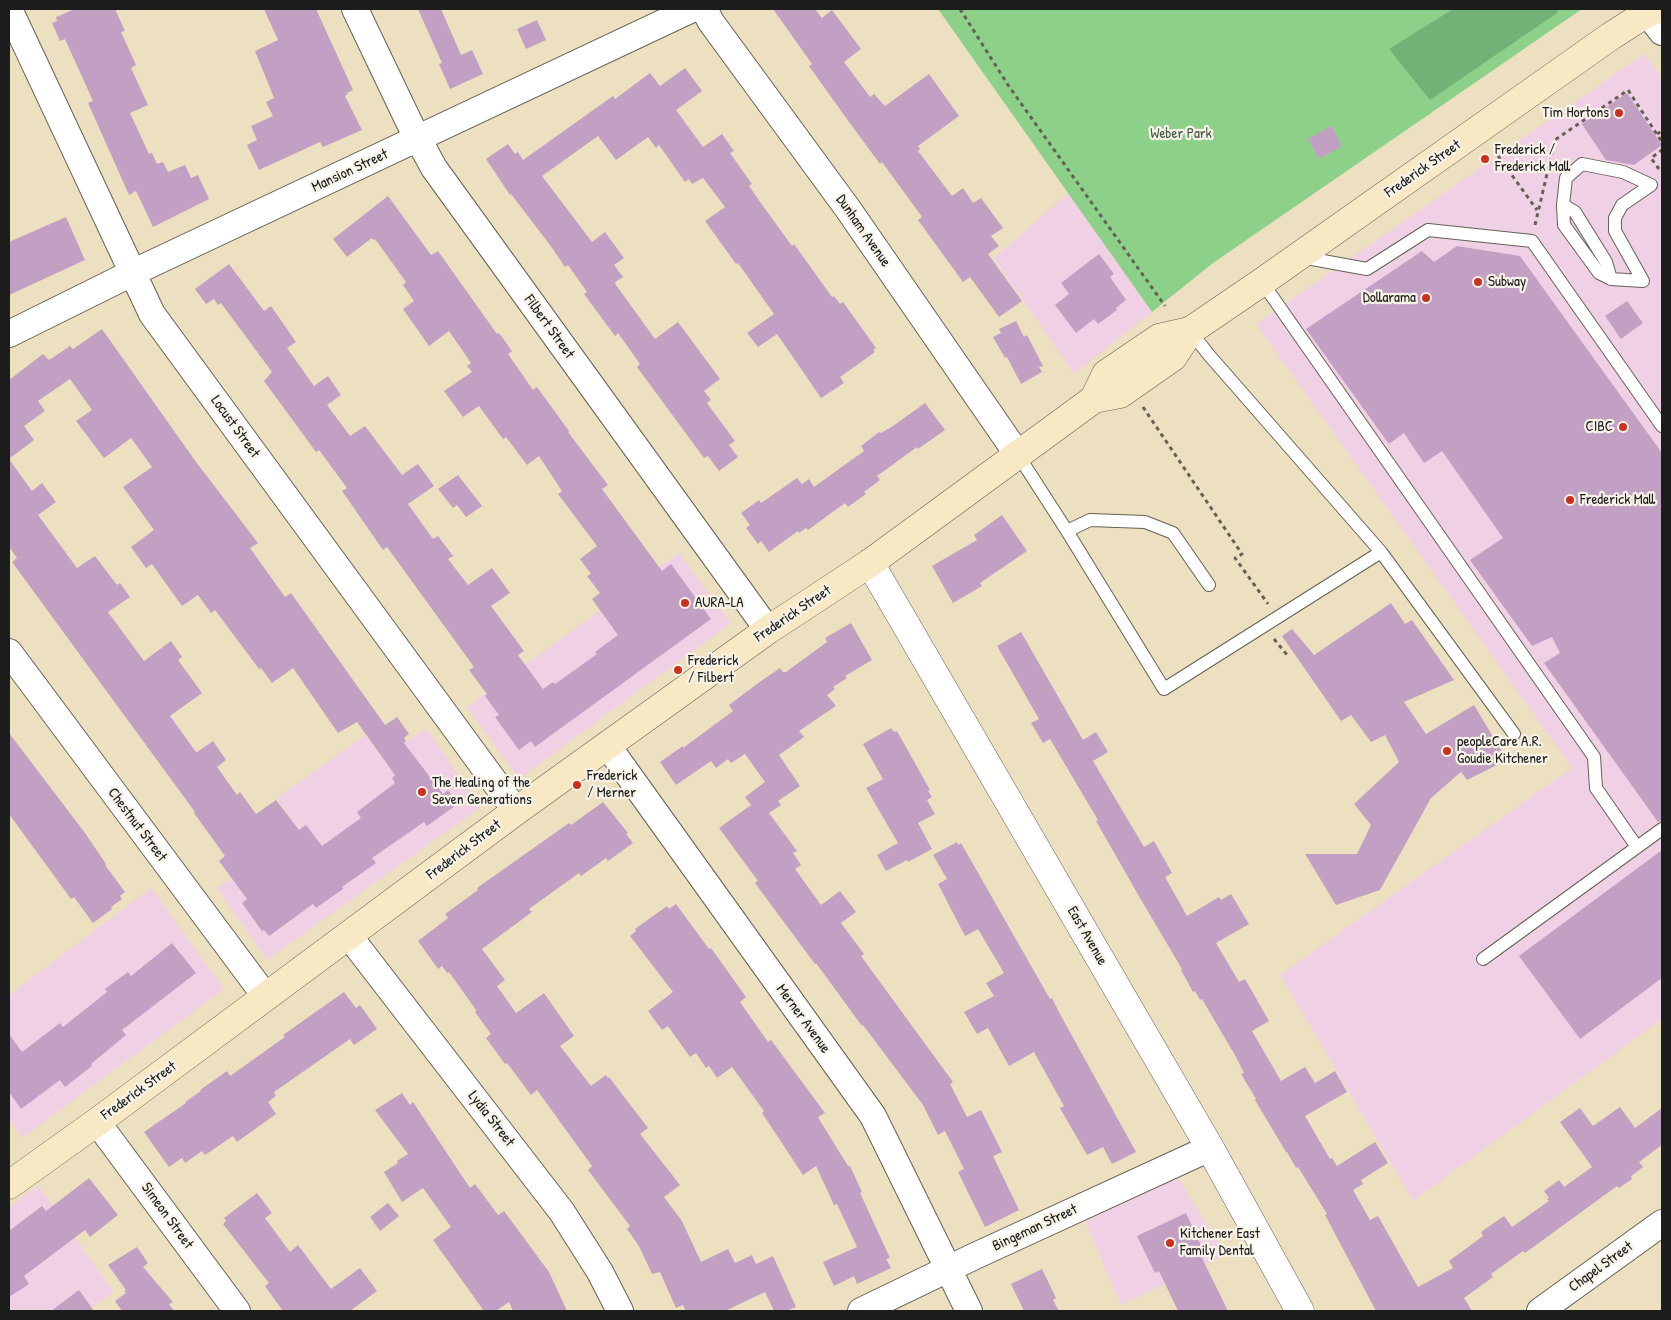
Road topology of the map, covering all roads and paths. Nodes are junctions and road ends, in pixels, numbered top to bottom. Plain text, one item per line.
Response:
1 (9, 9) edge
2 (355, 9) edge
3 (692, 9) edge
4 (704, 9) edge
5 (960, 9) edge
6 (1653, 16) edge
7 (1662, 131) edge
8 (1657, 134) dead end
9 (417, 139) junction
10 (1662, 150) edge
11 (1498, 156) dead end
12 (1662, 173) edge
13 (1538, 211) dead end
14 (1298, 257) junction
15 (132, 273) junction
16 (1611, 279) joint
17 (1262, 282) junction
18 (1165, 306) dead end
19 (1190, 331) junction
20 (9, 334) edge
21 (1142, 404) dead end
22 (1662, 426) edge
23 (1018, 455) junction
24 (1067, 531) junction
25 (1381, 552) junction
26 (870, 563) junction
27 (1209, 585) dead end
28 (1271, 622) junction
29 (768, 630) junction
30 (9, 652) edge
31 (1288, 656) dead end
32 (1514, 734) dead end
33 (607, 745) junction
34 (516, 811) junction
35 (1662, 829) edge
36 (1637, 847) junction
37 (349, 936) junction
38 (1483, 958) dead end
39 (266, 997) junction
40 (97, 1122) junction
41 (1210, 1148) junction
42 (11, 1177) edge
43 (1662, 1223) edge
44 (949, 1269) junction
45 (237, 1311) edge
46 (620, 1311) edge
47 (861, 1311) edge
48 (969, 1311) edge
49 (1300, 1311) edge
50 (1540, 1311) edge

1 - 15 street, Locust Street
2 - 9 street, Filbert Street
3 - 9 street, Mansion Street
4 - 23 street, Dunham Avenue
5 - 18 path
6 - 14 main road, Frederick Street
7 - 8 path
9 - 15 street, Mansion Street
9 - 29 street, Filbert Street
10 - 12 path
11 - 13 path
14 - 17 main road, Frederick Street
14 - 22 lane
15 - 20 street, Mansion Street
15 - 34 street, Locust Street
16 - 16 lane
17 - 19 main road, Frederick Street
17 - 36 lane
19 - 23 main road, Frederick Street
19 - 25 lane
21 - 28 path
23 - 24 lane
23 - 26 main road, Frederick Street
24 - 27 lane
24 - 28 lane
25 - 28 lane
25 - 32 lane
26 - 29 main road, Frederick Street
26 - 41 street, East Avenue
28 - 31 path
29 - 33 main road, Frederick Street
30 - 39 street, Chestnut Street
33 - 34 main road, Frederick Street
33 - 44 street, Merner Avenue
34 - 37 main road, Frederick Street
35 - 36 lane
36 - 38 lane
37 - 39 main road, Frederick Street
37 - 46 street, Lydia Street
39 - 40 main road, Frederick Street
40 - 42 main road, Frederick Street
40 - 45 street, Simeon Street
41 - 44 street, Bingeman Street
41 - 49 street, East Avenue
43 - 50 street, Chapel Street
44 - 47 street, Bingeman Street
44 - 48 street, Merner Avenue

